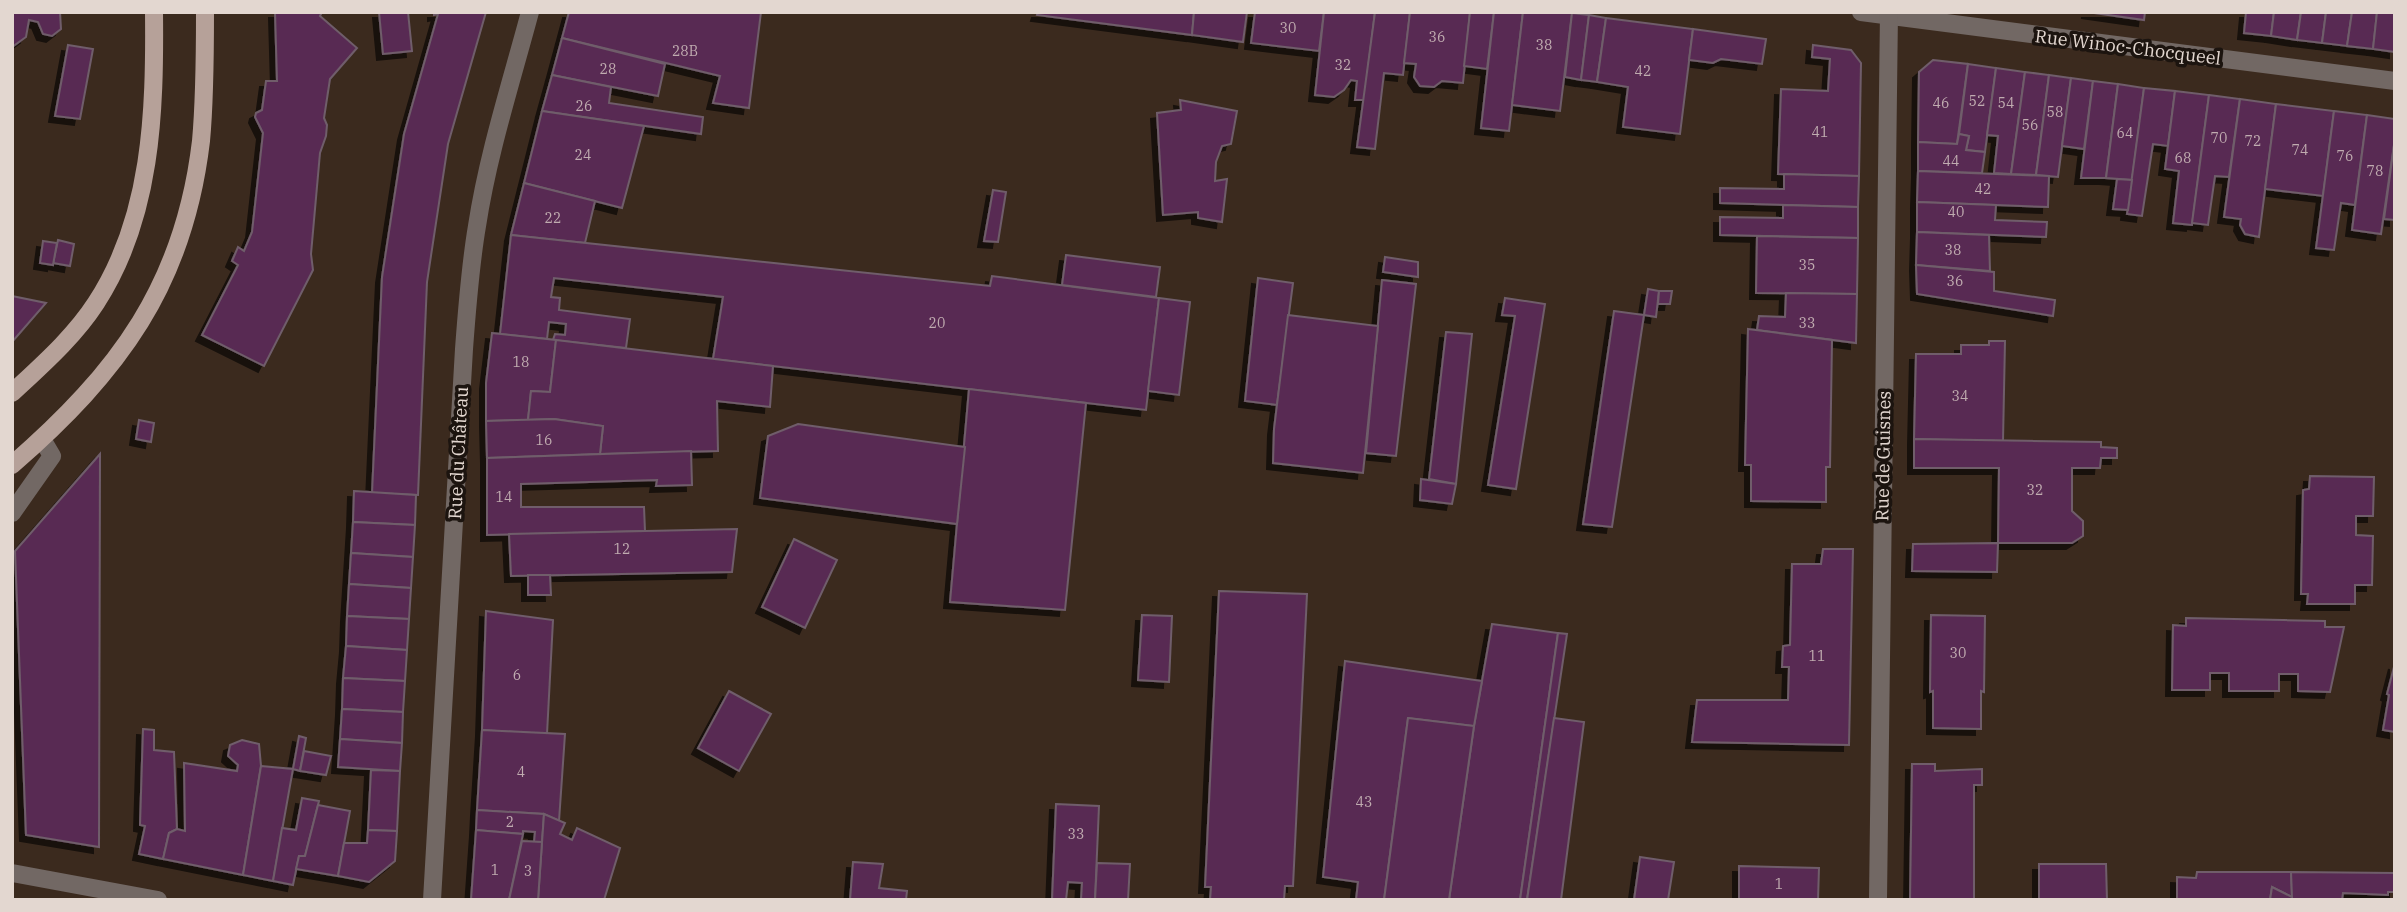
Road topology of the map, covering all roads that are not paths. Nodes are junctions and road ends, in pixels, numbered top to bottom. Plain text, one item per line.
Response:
1 (154, 12) edge
2 (205, 12) edge
3 (530, 12) edge
4 (1861, 12) edge
5 (1889, 14) edge
6 (2395, 81) edge
7 (12, 393) edge
8 (42, 439) junction
9 (12, 465) edge
10 (12, 513) edge
11 (12, 873) edge
12 (158, 900) edge
13 (432, 900) edge
14 (1878, 900) edge

1 - 7 main road
2 - 8 main road
3 - 13 street, Rue du Château
4 - 5 street, Rue Winoc-Chocqueel
5 - 6 street, Rue Winoc-Chocqueel
5 - 14 street, Rue de Guisnes
8 - 9 main road
8 - 10 street
11 - 12 street

